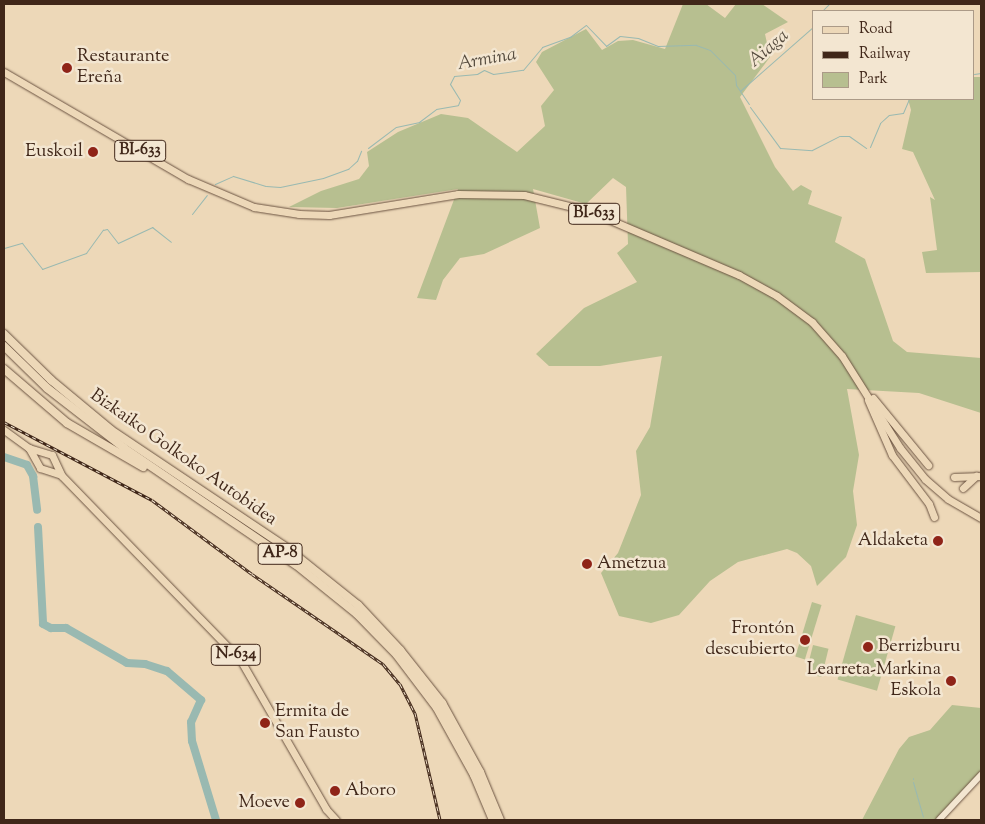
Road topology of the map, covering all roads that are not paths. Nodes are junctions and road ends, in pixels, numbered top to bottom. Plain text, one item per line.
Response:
1 (4, 72) edge
2 (4, 327) edge
3 (4, 334) edge
4 (4, 346) edge
5 (24, 354) junction
6 (4, 369) edge
7 (856, 377) junction
8 (865, 390) junction
9 (4, 430) edge
10 (29, 448) junction
11 (43, 452) junction
12 (36, 458) junction
13 (54, 462) junction
14 (928, 465) dead end
15 (46, 469) junction
16 (62, 476) junction
17 (979, 476) edge
18 (954, 478) dead end
19 (963, 488) dead end
20 (193, 496) junction
21 (934, 517) dead end
22 (978, 517) edge
23 (981, 775) edge
24 (326, 809) junction
25 (329, 820) edge
26 (336, 820) edge
27 (493, 820) edge
28 (500, 820) edge
29 (939, 820) edge

1 - 7 main road, BI-633
2 - 5 highway
3 - 5 highway, Bizkaiko Golkoko Autobidea / AP-8
4 - 20 highway, Bizkaiko Golkoko Autobidea / AP-8
5 - 28 highway, Bizkaiko Golkoko Autobidea / AP-8
6 - 20 highway
7 - 8 main road, BI-633
7 - 14 main road
8 - 21 main road
8 - 22 main road, BI-633
9 - 10 main road, N-634
10 - 11 main road, N-634
10 - 12 main road, N-634
11 - 12 main road
11 - 13 main road, N-634
12 - 15 main road, N-634
13 - 15 main road
13 - 16 main road, N-634
15 - 16 main road, N-634
16 - 24 main road, N-634
17 - 18 main road
17 - 19 main road
20 - 27 highway, Bizkaiko Golkoko Autobidea / AP-8
23 - 29 street
24 - 25 main road, N-634
24 - 26 main road, N-634

